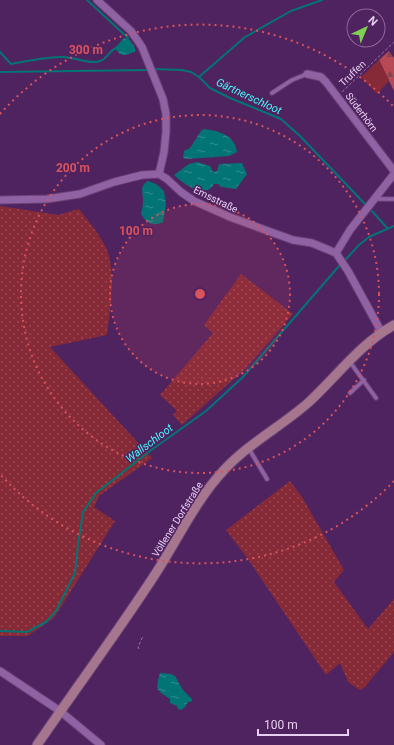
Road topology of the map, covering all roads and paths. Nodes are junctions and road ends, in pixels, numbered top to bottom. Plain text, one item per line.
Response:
1 (97, 0) edge
2 (394, 42) edge
3 (307, 74) joint
4 (272, 93) dead end
5 (338, 97) junction
6 (394, 173) edge
7 (159, 174) junction
8 (376, 197) junction
9 (394, 198) edge
10 (0, 200) edge
11 (336, 253) junction
12 (394, 325) edge
13 (382, 332) junction
14 (350, 361) junction
15 (364, 380) junction
16 (350, 393) dead end
17 (376, 398) dead end
18 (248, 448) junction
19 (267, 479) dead end
20 (143, 636) dead end
21 (139, 648) dead end
22 (0, 671) edge
23 (60, 711) junction
24 (37, 745) edge
25 (101, 745) edge

1 - 7 street
2 - 5 path, Truffen
3 - 4 lane
3 - 5 street, Süderhörn
5 - 6 street, Süderhörn
6 - 8 street, Süderhörn
7 - 10 street
7 - 11 street, Emsstraße
8 - 9 lane
8 - 11 street, Süderhörn
11 - 13 street
12 - 13 street, Völlener Dorfstraße
13 - 14 street, Völlener Dorfstraße
14 - 15 lane
14 - 18 street, Völlener Dorfstraße
15 - 16 lane
15 - 17 lane
18 - 19 lane
18 - 23 street, Völlener Dorfstraße
20 - 21 path
22 - 23 street
23 - 24 street, Völlener Dorfstraße
23 - 25 street

